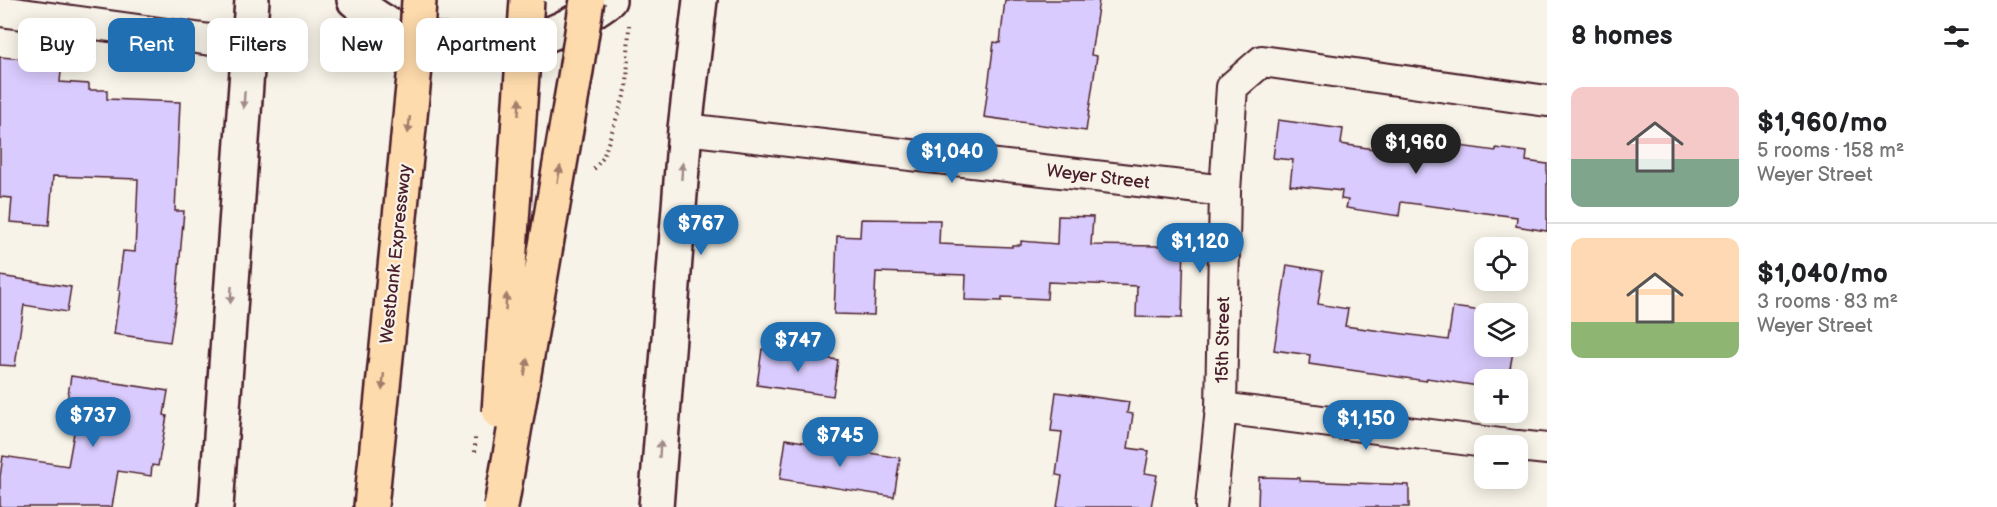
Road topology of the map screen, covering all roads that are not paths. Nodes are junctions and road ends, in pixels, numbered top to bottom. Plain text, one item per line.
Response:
1 (252, 0) edge
2 (354, 0) edge
3 (412, 0) edge
4 (419, 0) edge
5 (526, 0) edge
6 (586, 0) edge
7 (609, 0) edge
8 (700, 0) edge
9 (0, 11) edge
10 (250, 18) edge
11 (207, 39) edge
12 (415, 67) junction
13 (246, 72) edge
14 (1547, 101) edge
15 (685, 129) junction
16 (1225, 191) junction
17 (1221, 408) junction
18 (1474, 440) edge
19 (1528, 447) edge
20 (1547, 449) edge
21 (216, 507) edge
22 (371, 507) edge
23 (493, 507) edge
24 (501, 507) edge
25 (656, 507) edge
26 (1211, 507) edge

1 - 10 main road
2 - 7 main road
3 - 12 highway, bridge
4 - 12 highway, Westbank Expressway, bridge
23 -> 5 highway, bridge
24 -> 6 highway, bridge
8 - 15 main road
9 - 11 street
12 -> 22 highway, Westbank Expressway
13 -> 21 main road
14 - 16 street, 15th Street
15 - 16 street, Weyer Street
25 -> 15 main road
16 - 17 street, 15th Street
17 - 18 street
17 - 26 street, 15th Street
19 - 20 street

